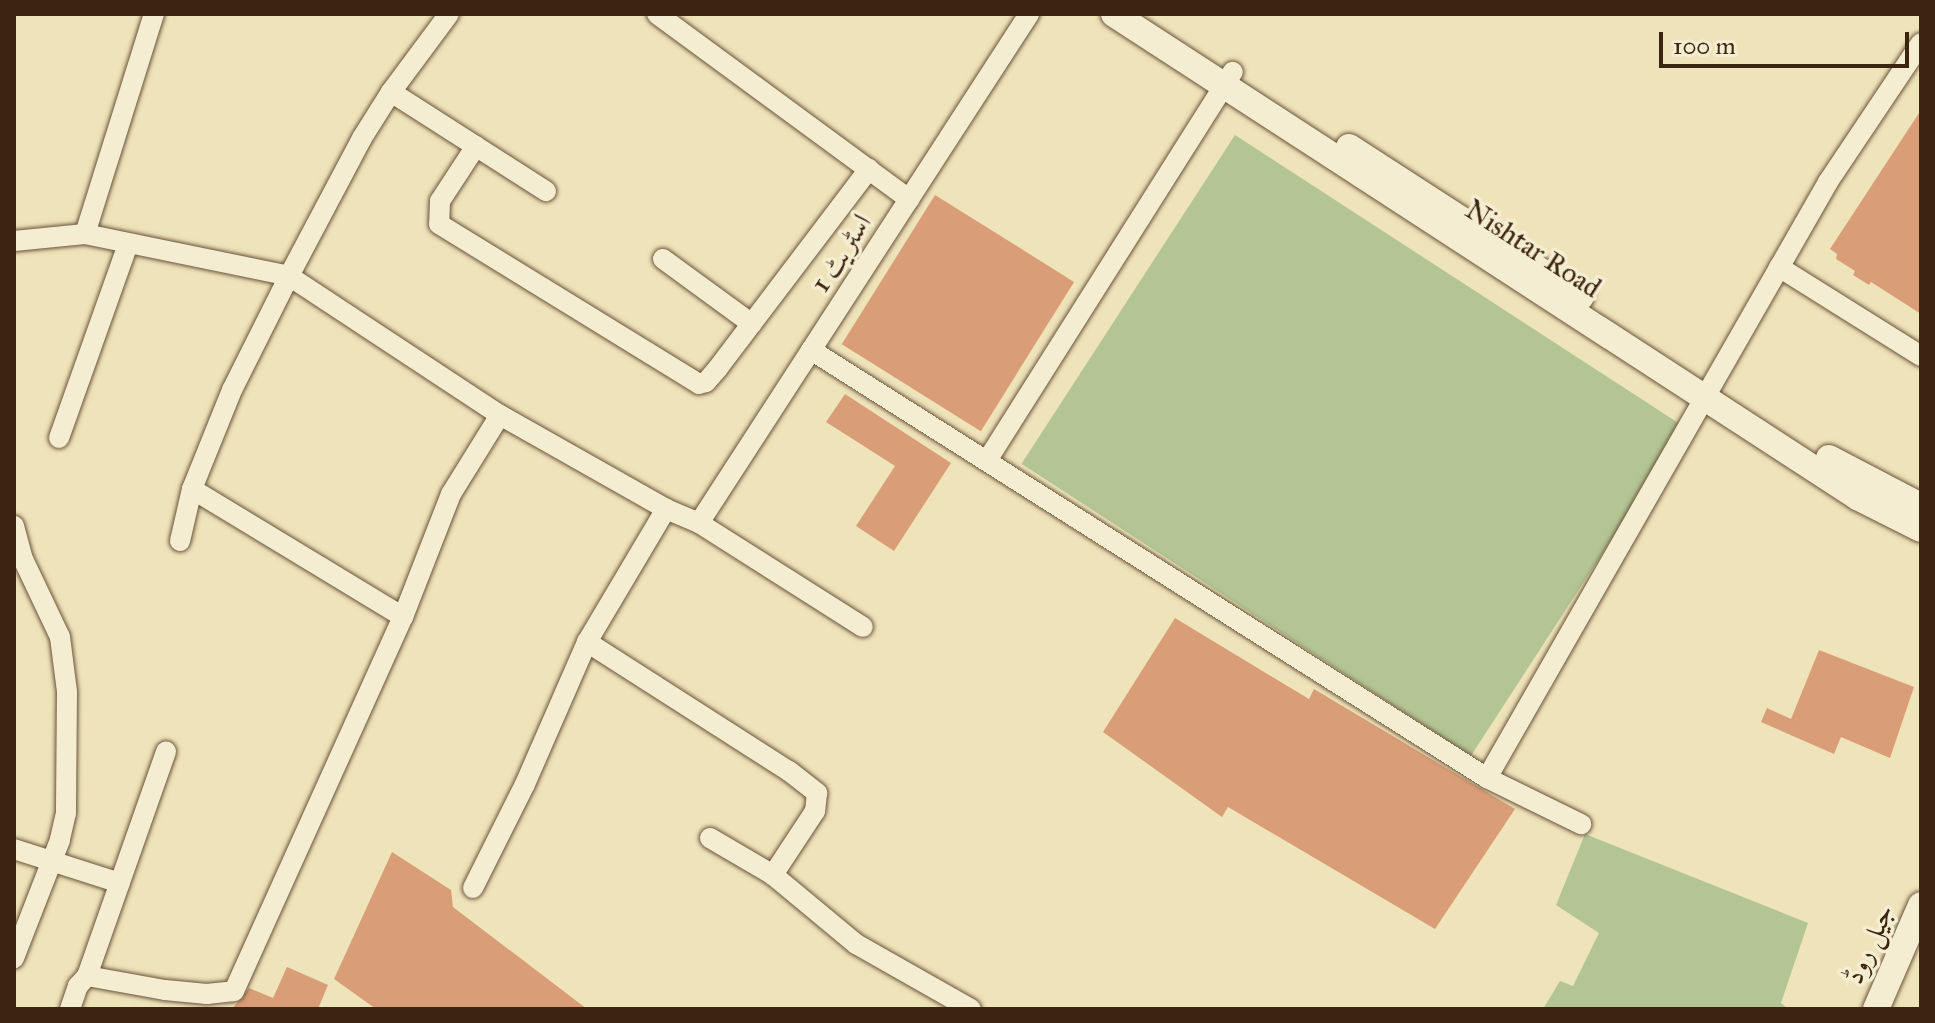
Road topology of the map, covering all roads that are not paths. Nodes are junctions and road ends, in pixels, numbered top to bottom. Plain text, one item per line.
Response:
1 (154, 14) edge
2 (449, 14) edge
3 (657, 14) edge
4 (1029, 14) edge
5 (1114, 14) edge
6 (1145, 14) edge
7 (1921, 43) edge
8 (1228, 79) junction
9 (391, 92) junction
10 (476, 146) junction
11 (869, 169) junction
12 (546, 191) dead end
13 (909, 199) junction
14 (85, 234) junction
15 (14, 241) edge
16 (128, 244) junction
17 (663, 259) dead end
18 (1779, 267) junction
19 (289, 276) junction
20 (752, 324) junction
21 (811, 350) junction
22 (1921, 356) edge
23 (1706, 391) junction
24 (500, 415) junction
25 (59, 438) dead end
26 (988, 459) junction
27 (192, 489) junction
28 (1921, 506) edge
29 (666, 509) junction
30 (699, 523) junction
31 (14, 526) edge
32 (1921, 529) edge
33 (180, 541) dead end
34 (403, 617) junction
35 (863, 627) dead end
36 (587, 642) junction
37 (166, 752) dead end
38 (1487, 778) junction
39 (1581, 824) dead end
40 (710, 838) dead end
41 (14, 849) edge
42 (52, 859) junction
43 (773, 875) junction
44 (120, 883) junction
45 (473, 888) dead end
46 (1921, 905) edge
47 (14, 958) edge
48 (87, 976) junction
49 (70, 1009) edge
50 (971, 1009) edge
51 (1876, 1009) edge

1 - 14 street
2 - 9 street
3 - 11 street
4 - 13 street, اسٹریٹ 1
5 - 8 main road, Nishtar Road
6 - 8 main road, Nishtar Road
7 - 18 street
8 - 23 main road, Nishtar Road
8 - 26 street
9 - 10 street
9 - 19 street
10 - 12 street
10 - 20 street
11 - 13 street
11 - 20 street
13 - 21 street, اسٹریٹ 1
14 - 15 street
14 - 16 street
16 - 19 street
16 - 25 street
17 - 20 street
18 - 22 street
18 - 23 street
19 - 24 street
19 - 27 street
21 - 26 street
21 - 30 street, اسٹریٹ 1
23 - 28 main road, Nishtar Road
23 - 32 main road, Nishtar Road
23 - 38 street
24 - 29 street
24 - 34 street
26 - 38 street
27 - 33 street
27 - 34 street
29 - 30 street
29 - 36 street
30 - 35 street
31 - 42 street
34 - 48 street
36 - 43 street
36 - 45 street
37 - 44 street
38 - 39 street
40 - 43 street
41 - 42 street
42 - 44 street
42 - 47 street
43 - 50 street
44 - 48 street
46 - 51 main road, جیل روڈ
48 - 49 street

